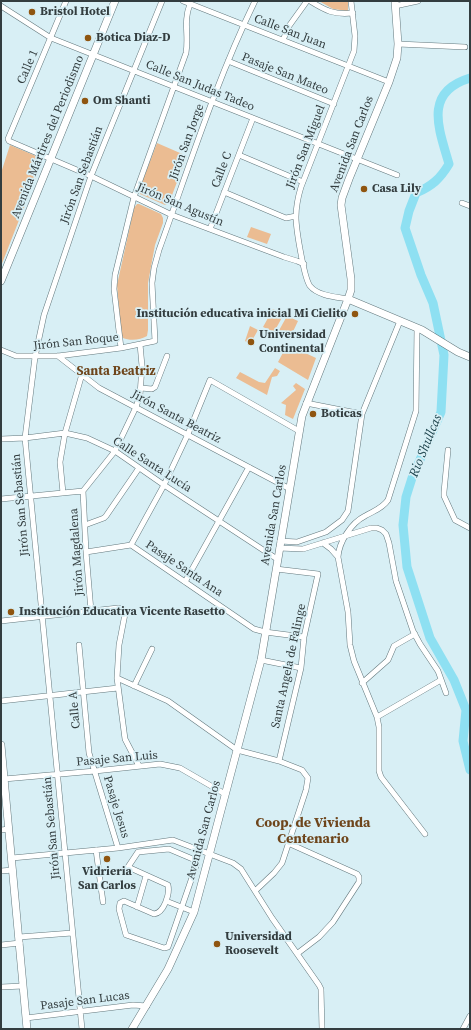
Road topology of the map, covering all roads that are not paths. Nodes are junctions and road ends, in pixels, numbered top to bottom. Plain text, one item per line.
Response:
1 (66, 1) edge
2 (115, 1) edge
3 (162, 1) edge
4 (183, 1) edge
5 (254, 1) edge
6 (306, 1) edge
7 (310, 1) edge
8 (351, 1) edge
9 (418, 1) edge
10 (190, 4) junction
11 (395, 4) edge
12 (1, 6) edge
13 (353, 13) junction
14 (243, 24) junction
15 (51, 38) junction
16 (283, 40) junction
17 (398, 44) junction
18 (465, 47) dead end
19 (93, 55) junction
20 (228, 61) junction
21 (349, 66) junction
22 (134, 71) junction
23 (389, 82) junction
24 (175, 87) junction
25 (212, 102) junction
26 (334, 104) junction
27 (253, 118) junction
28 (8, 141) joint
29 (318, 144) junction
30 (239, 155) junction
31 (50, 159) junction
32 (358, 159) junction
33 (397, 175) dead end
34 (91, 176) junction
35 (302, 182) junction
36 (224, 192) junction
37 (134, 197) junction
38 (462, 203) dead end
39 (470, 206) edge
40 (172, 215) junction
41 (296, 216) junction
42 (210, 229) junction
43 (304, 264) junction
44 (1, 280) edge
45 (348, 299) junction
46 (400, 321) junction
47 (419, 329) junction
48 (154, 341) joint
49 (140, 344) junction
50 (121, 348) junction
51 (1, 350) edge
52 (58, 356) junction
53 (167, 356) dead end
54 (35, 357) junction
55 (470, 357) edge
56 (82, 374) junction
57 (141, 388) junction
58 (306, 403) junction
59 (136, 407) junction
60 (362, 414) junction
61 (299, 431) junction
62 (65, 433) junction
63 (188, 434) junction
64 (25, 438) junction
65 (1, 439) edge
66 (116, 450) junction
67 (448, 450) dead end
68 (249, 467) junction
69 (139, 468) junction
70 (164, 485) junction
71 (290, 489) junction
72 (83, 491) junction
73 (63, 493) junction
74 (30, 496) junction
75 (1, 499) edge
76 (219, 521) junction
77 (85, 525) junction
78 (470, 528) edge
79 (345, 537) junction
80 (323, 544) junction
81 (131, 545) junction
82 (280, 545) junction
83 (86, 552) junction
84 (338, 556) junction
85 (277, 559) junction
86 (276, 569) junction
87 (185, 582) junction
88 (91, 611) junction
89 (42, 616) junction
90 (1, 621) edge
91 (265, 632) junction
92 (415, 634) junction
93 (304, 637) junction
94 (79, 645) dead end
95 (152, 649) dead end
96 (260, 660) junction
97 (301, 668) junction
98 (117, 678) junction
99 (441, 680) junction
100 (362, 683) junction
101 (134, 686) junction
102 (118, 688) junction
103 (83, 692) junction
104 (446, 693) dead end
105 (49, 695) junction
106 (1, 701) edge
107 (377, 717) junction
108 (1, 745) edge
109 (237, 750) junction
110 (279, 761) junction
111 (139, 766) junction
112 (95, 771) junction
113 (57, 774) junction
114 (4, 779) junction
115 (225, 794) junction
116 (9, 829) junction
117 (1, 830) edge
118 (425, 834) dead end
119 (288, 843) junction
120 (118, 848) junction
121 (96, 850) junction
122 (64, 853) junction
123 (210, 854) junction
124 (12, 858) junction
125 (13, 870) junction
126 (1, 871) edge
127 (146, 876) junction
128 (255, 891) junction
129 (166, 901) junction
130 (103, 902) dead end
131 (137, 907) junction
132 (183, 907) junction
133 (194, 912) junction
134 (72, 933) junction
135 (19, 940) junction
136 (1, 944) edge
137 (298, 953) junction
138 (24, 986) junction
139 (1, 987) edge
140 (147, 1006) junction
141 (80, 1012) junction
142 (470, 1016) edge
143 (26, 1018) junction
144 (27, 1029) edge
145 (82, 1029) edge
146 (132, 1029) edge
147 (322, 1029) edge
148 (463, 1029) edge

1 - 15 street, Calle 1
2 - 19 main road, Avenida Mártires del Periodismo
3 - 22 street, Jirón San Sebastián
4 - 10 street, Calle San Juan
5 - 14 street, Jirón San Jorge
6 - 16 street
7 - 13 street
8 - 13 street, Jirón San Miguel
9 - 11 street
10 - 14 street, Calle San Juan
10 - 24 street
11 - 17 main road, Avenida San Carlos
12 - 15 street, Calle San Judas Tadeo
13 - 21 street, Jirón San Miguel
14 - 16 street, Calle San Juan
14 - 20 street, Jirón San Jorge
15 - 19 street, Calle San Judas Tadeo
15 - 28 street, Calle 1
16 - 21 street, Calle San Juan
17 - 18 street
17 - 23 main road, Avenida San Carlos
19 - 22 street, Calle San Judas Tadeo
19 - 31 main road, Avenida Mártires del Periodismo
20 - 25 street, Jirón San Jorge
20 - 26 street, Pasaje San Mateo
21 - 23 street, Calle San Juan
21 - 26 street, Jirón San Miguel
22 - 24 street, Calle San Judas Tadeo
22 - 34 street, Jirón San Sebastián
23 - 32 main road, Avenida San Carlos
24 - 25 street, Calle San Judas Tadeo
24 - 37 street
25 - 27 street, Calle San Judas Tadeo
25 - 40 street, Jirón San Jorge
26 - 29 street, Jirón San Miguel
27 - 29 street, Calle San Judas Tadeo
27 - 30 street, Calle C
28 - 31 street, Jirón San Agustín
29 - 32 street, Calle San Judas Tadeo
29 - 35 street, Jirón San Miguel
30 - 35 street
30 - 36 street, Calle C
31 - 34 street, Jirón San Agustín
31 - 44 main road, Avenida Mártires del Periodismo
32 - 33 street, Calle San Judas Tadeo
32 - 45 main road, Avenida San Carlos
34 - 37 street, Jirón San Agustín
34 - 54 street, Jirón San Sebastián
35 - 41 street, Jirón San Miguel
36 - 41 street
36 - 42 street, Calle C
37 - 40 street, Jirón San Agustín
37 - 50 street
38 - 39 street
40 - 42 street, Jirón San Agustín
40 - 48 street, Jirón San Jorge
41 - 43 street, Jirón San Miguel
42 - 43 street, Jirón San Agustín
43 - 45 street, Jirón San Miguel
45 - 46 main road
45 - 58 main road, Avenida San Carlos
46 - 47 main road
46 - 60 street
47 - 55 main road
47 - 79 street
48 - 49 street, Jirón San Roque
49 - 50 street, Jirón San Roque
49 - 57 street
50 - 52 street, Jirón San Roque
51 - 54 street, Jirón San Roque
52 - 54 street, Jirón San Roque
52 - 56 street, Jirón Santa Beatriz
53 - 57 street
54 - 64 street, Jirón San Sebastián
56 - 59 street, Jirón Santa Beatriz
56 - 62 street
57 - 59 street
58 - 60 street
58 - 61 main road, Avenida San Carlos
59 - 63 street, Jirón Santa Beatriz
59 - 66 street
60 - 82 street
61 - 63 street
61 - 71 main road, Avenida San Carlos
62 - 64 street, Calle Santa Lucía
62 - 66 street, Calle Santa Lucía
62 - 73 street
63 - 68 street, Jirón Santa Beatriz
63 - 70 street
64 - 65 street, Calle Santa Lucía
64 - 74 street, Jirón San Sebastián
66 - 69 street, Calle Santa Lucía
66 - 72 street
67 - 78 street
68 - 71 street, Jirón Santa Beatriz
68 - 76 street
69 - 70 street, Calle Santa Lucía
69 - 77 street
70 - 76 street, Calle Santa Lucía
70 - 81 street
71 - 82 main road, Avenida San Carlos
72 - 73 street
72 - 77 street, Jirón Magdalena
73 - 74 street
74 - 75 street
74 - 89 street, Jirón San Sebastián
76 - 85 street, Calle Santa Lucía
76 - 87 street
77 - 83 street, Jirón Magdalena
79 - 80 street
79 - 84 street
79 - 92 street
80 - 82 street
80 - 84 street
81 - 83 street, Pasaje Santa Ana
81 - 87 street, Pasaje Santa Ana
82 - 85 main road, Avenida San Carlos
83 - 88 street, Jirón Magdalena
84 - 100 street
85 - 86 main road, Avenida San Carlos
86 - 91 main road, Avenida San Carlos
86 - 93 street, Santa Angela de Falinge
87 - 91 street, Pasaje Santa Ana
88 - 89 street
88 - 98 street
89 - 90 street
89 - 105 street, Jirón San Sebastián
91 - 93 street, Pasaje Santa Ana
91 - 96 main road, Avenida San Carlos
92 - 99 street
92 - 100 street
93 - 97 street, Santa Angela de Falinge
94 - 103 street, Calle A
95 - 101 street
96 - 97 street
96 - 109 main road, Avenida San Carlos
97 - 110 street, Santa Angela de Falinge
98 - 101 street
98 - 102 street
99 - 104 street
99 - 107 street
100 - 107 street
101 - 109 street
102 - 103 street
102 - 111 street
103 - 105 street
103 - 112 street, Calle A
105 - 106 street
105 - 113 street, Jirón San Sebastián
107 - 118 street
108 - 114 main road
109 - 110 street
109 - 115 main road, Avenida San Carlos
110 - 119 street
111 - 112 street, Pasaje San Luis
111 - 115 street, Pasaje San Luis
112 - 113 street, Pasaje San Luis
112 - 120 street, Pasaje Jesus
113 - 114 street, Pasaje San Luis
113 - 122 street, Jirón San Sebastián
114 - 116 main road
115 - 123 main road, Avenida San Carlos
116 - 117 street
116 - 124 main road
119 - 128 street
119 - 137 street
120 - 121 street
120 - 123 street
121 - 122 street
121 - 130 street
122 - 124 street
122 - 134 street, Jirón San Sebastián
123 - 128 street
123 - 133 main road, Avenida San Carlos
124 - 125 main road
125 - 126 street
125 - 135 main road
127 - 129 street
127 - 131 street
127 - 132 street
128 - 137 street
129 - 131 street
129 - 132 street
131 - 132 street
132 - 133 street
133 - 140 main road, Avenida San Carlos
134 - 135 street
134 - 141 street, Jirón San Sebastián
135 - 136 street
135 - 138 main road
137 - 147 street
138 - 139 street
138 - 143 main road
140 - 141 street, Pasaje San Lucas
140 - 146 main road, Avenida San Carlos
141 - 143 street, Pasaje San Lucas
141 - 145 street, Jirón San Sebastián
142 - 148 street
143 - 144 main road

